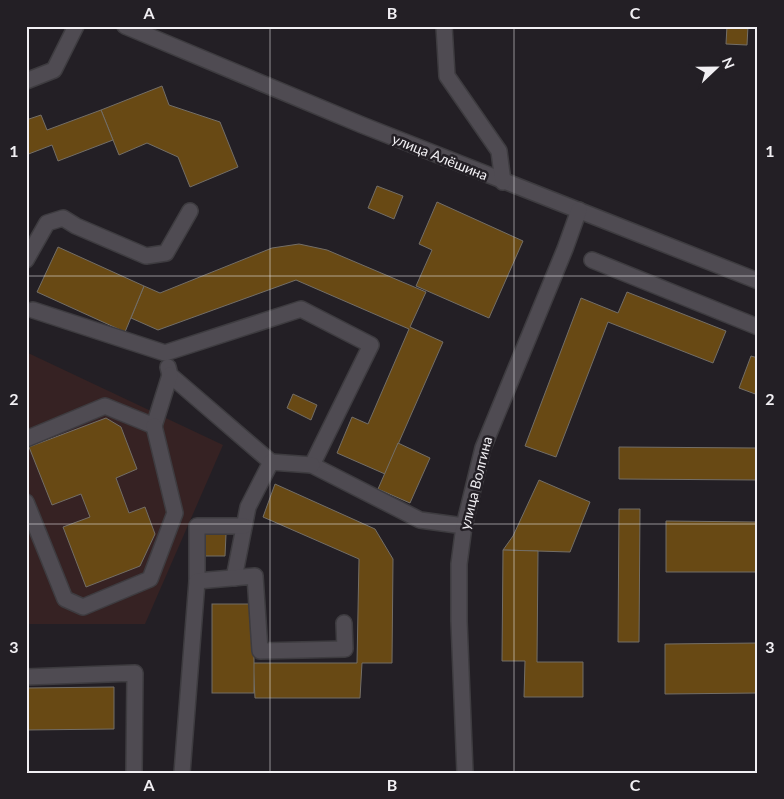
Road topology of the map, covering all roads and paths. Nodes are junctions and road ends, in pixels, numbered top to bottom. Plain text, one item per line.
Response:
1 (76, 26) edge
2 (124, 26) edge
3 (444, 26) edge
4 (26, 81) edge
5 (503, 182) junction
6 (190, 210) dead end
7 (578, 210) junction
8 (26, 260) edge
9 (592, 260) dead end
10 (758, 281) edge
11 (34, 310) dead end
12 (758, 326) edge
13 (165, 353) junction
14 (170, 375) junction
15 (154, 426) junction
16 (26, 439) edge
17 (271, 462) junction
18 (312, 465) junction
19 (26, 502) edge
20 (244, 526) junction
21 (464, 526) junction
22 (234, 578) junction
23 (197, 581) junction
24 (344, 624) dead end
25 (26, 677) edge
26 (134, 773) edge
27 (182, 773) edge
28 (464, 773) edge

1 - 4 street
2 - 5 street, улица Алёшина
3 - 5 street
5 - 7 street, улица Алёшина
6 - 8 street
7 - 10 street, улица Алёшина
7 - 21 street, улица Волгина
9 - 12 street
11 - 13 street
13 - 14 street
13 - 18 street
14 - 15 street
14 - 17 street
15 - 16 street
15 - 19 street
17 - 18 street
17 - 20 street
18 - 21 street
20 - 22 street
20 - 23 street
21 - 28 street, улица Волгина
22 - 23 street
22 - 24 street
23 - 27 street
25 - 26 street

